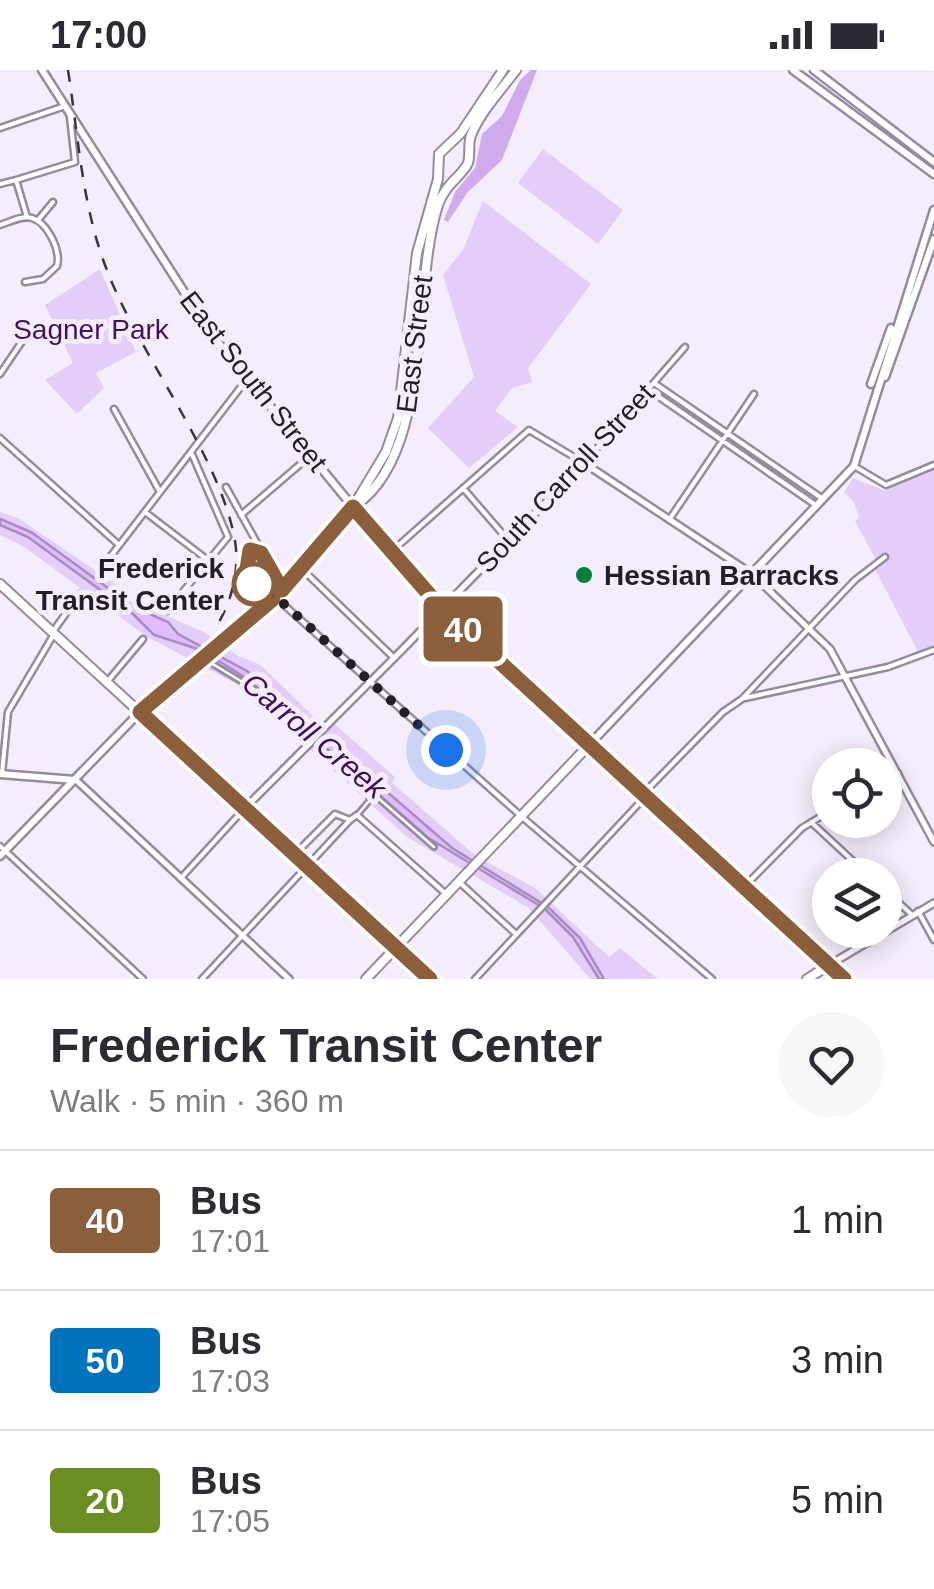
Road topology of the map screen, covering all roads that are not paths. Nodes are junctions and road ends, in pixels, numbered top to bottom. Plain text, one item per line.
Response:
1 (42, 70) edge
2 (503, 70) edge
3 (516, 70) edge
4 (793, 70) edge
5 (814, 70) edge
6 (835, 99) junction
7 (859, 104) junction
8 (67, 109) junction
9 (0, 128) edge
10 (451, 143) junction
11 (468, 154) junction
12 (934, 162) edge
13 (440, 163) junction
14 (459, 172) junction
15 (934, 174) edge
16 (16, 180) junction
17 (0, 184) edge
18 (53, 202) dead end
19 (934, 210) edge
20 (27, 216) junction
21 (38, 220) junction
22 (0, 225) edge
23 (934, 239) edge
24 (25, 282) dead end
25 (901, 309) junction
26 (25, 337) dead end
27 (685, 347) dead end
28 (0, 374) edge
29 (247, 379) junction
30 (654, 383) junction
31 (871, 384) dead end
32 (649, 390) junction
33 (754, 394) dead end
34 (114, 409) dead end
35 (872, 410) junction
36 (728, 434) junction
37 (0, 438) edge
38 (724, 441) junction
39 (191, 452) junction
40 (311, 455) junction
41 (584, 463) junction
42 (934, 465) edge
43 (854, 466) junction
44 (226, 487) dead end
45 (463, 488) junction
46 (160, 492) junction
47 (820, 503) junction
48 (353, 507) junction
49 (145, 512) junction
50 (241, 515) junction
51 (669, 520) junction
52 (508, 540) junction
53 (256, 543) dead end
54 (120, 545) junction
55 (391, 552) junction
56 (885, 557) dead end
57 (209, 561) junction
58 (107, 562) dead end
59 (302, 570) junction
60 (752, 574) junction
61 (0, 584) edge
62 (80, 594) dead end
63 (275, 597) junction
64 (441, 608) junction
65 (167, 610) dead end
66 (810, 629) junction
67 (53, 633) junction
68 (143, 638) dead end
69 (934, 650) edge
70 (398, 654) junction
71 (211, 655) junction
72 (848, 676) junction
73 (107, 682) junction
74 (370, 682) junction
75 (742, 699) junction
76 (140, 712) junction
77 (589, 745) junction
78 (885, 748) edge
79 (1, 774) edge
80 (76, 780) junction
81 (902, 782) edge
82 (375, 794) junction
83 (644, 796) junction
84 (244, 809) junction
85 (357, 815) junction
86 (520, 816) junction
87 (350, 820) junction
88 (810, 822) joint
89 (934, 842) edge
90 (434, 846) dead end
91 (2, 851) edge
92 (294, 855) junction
93 (849, 858) edge
94 (579, 866) junction
95 (308, 868) junction
96 (180, 878) junction
97 (458, 882) junction
98 (744, 888) junction
99 (446, 894) junction
100 (902, 903) edge
101 (934, 903) edge
102 (915, 913) junction
103 (516, 934) junction
104 (243, 936) junction
105 (934, 940) edge
106 (396, 948) junction
107 (829, 965) junction
108 (143, 979) edge
109 (202, 979) edge
110 (289, 979) edge
111 (366, 979) edge
112 (430, 979) edge
113 (475, 979) edge
114 (712, 979) edge
115 (807, 979) edge
116 (844, 979) edge

1 - 8 main road, East South Street
2 - 10 main road
3 - 11 main road
4 - 6 main road
5 - 7 main road
6 - 7 main road
6 - 15 main road
7 - 12 main road
8 - 9 street
8 - 16 street
8 - 29 main road, East South Street
10 - 11 main road
10 - 13 main road
11 - 14 main road
13 - 14 main road
13 - 48 main road, East Street
14 - 48 main road, East Street
16 - 17 street
16 - 20 street
18 - 21 street
19 - 25 main road
20 - 21 street
20 - 22 street
21 - 24 street
23 - 35 main road
25 - 31 main road
25 - 35 main road
26 - 28 street
27 - 30 street, South Carroll Street
29 - 39 street
29 - 40 main road, East South Street
30 - 32 street, South Carroll Street
30 - 36 street
32 - 38 street
32 - 41 street, South Carroll Street
33 - 36 street
34 - 46 street
35 - 43 main road
36 - 38 street
36 - 47 street
37 - 54 street
38 - 47 street
38 - 51 street
39 - 46 street
39 - 57 street
40 - 48 main road, East South Street
40 - 50 street
41 - 45 street
41 - 51 street
41 - 52 street, South Carroll Street
42 - 43 street
43 - 47 main road
44 - 50 street
45 - 52 street
45 - 55 street
46 - 49 street
47 - 60 main road
48 - 55 main road, East South Street
48 - 59 main road
49 - 54 street
49 - 57 street
50 - 53 street
51 - 60 street
52 - 64 street, South Carroll Street
54 - 58 street
55 - 64 main road, East South Street
56 - 66 street
57 - 65 street
59 - 63 main road
59 - 70 street
60 - 66 street
60 - 77 main road
61 - 67 main road
62 - 67 street
63 - 71 main road
63 - 74 street
64 - 70 street, South Carroll Street
64 - 77 main road, East South Street
66 - 72 street
66 - 75 street
67 - 73 main road
67 - 79 street
68 - 73 street
69 - 72 street
70 - 74 street, South Carroll Street
71 - 76 main road
71 - 82 street
72 - 75 street
72 - 78 street
73 - 76 main road
74 - 84 street, South Carroll Street, bridge
74 - 86 street
75 - 83 street
76 - 80 main road
76 - 84 main road
77 - 83 main road, East South Street
77 - 86 main road
79 - 80 main road
80 - 91 main road
80 - 96 street
81 - 89 street
82 - 85 street
82 - 90 street
83 - 94 street
83 - 98 main road, East South Street
84 - 92 main road
84 - 96 street
85 - 87 street
85 - 99 street
86 - 94 street
86 - 97 main road
87 - 92 street
87 - 95 street
88 - 93 street
88 - 98 street
91 - 108 street
92 - 95 main road
94 - 103 street
94 - 114 street
95 - 104 street
95 - 106 main road
96 - 104 street
97 - 99 main road
97 - 103 street
98 - 107 main road, East South Street
99 - 106 main road
100 - 102 street
101 - 102 street
102 - 105 street
102 - 107 street
103 - 113 street
104 - 109 street
104 - 110 street
106 - 111 main road
106 - 112 main road
107 - 115 main road
107 - 116 main road, East South Street

